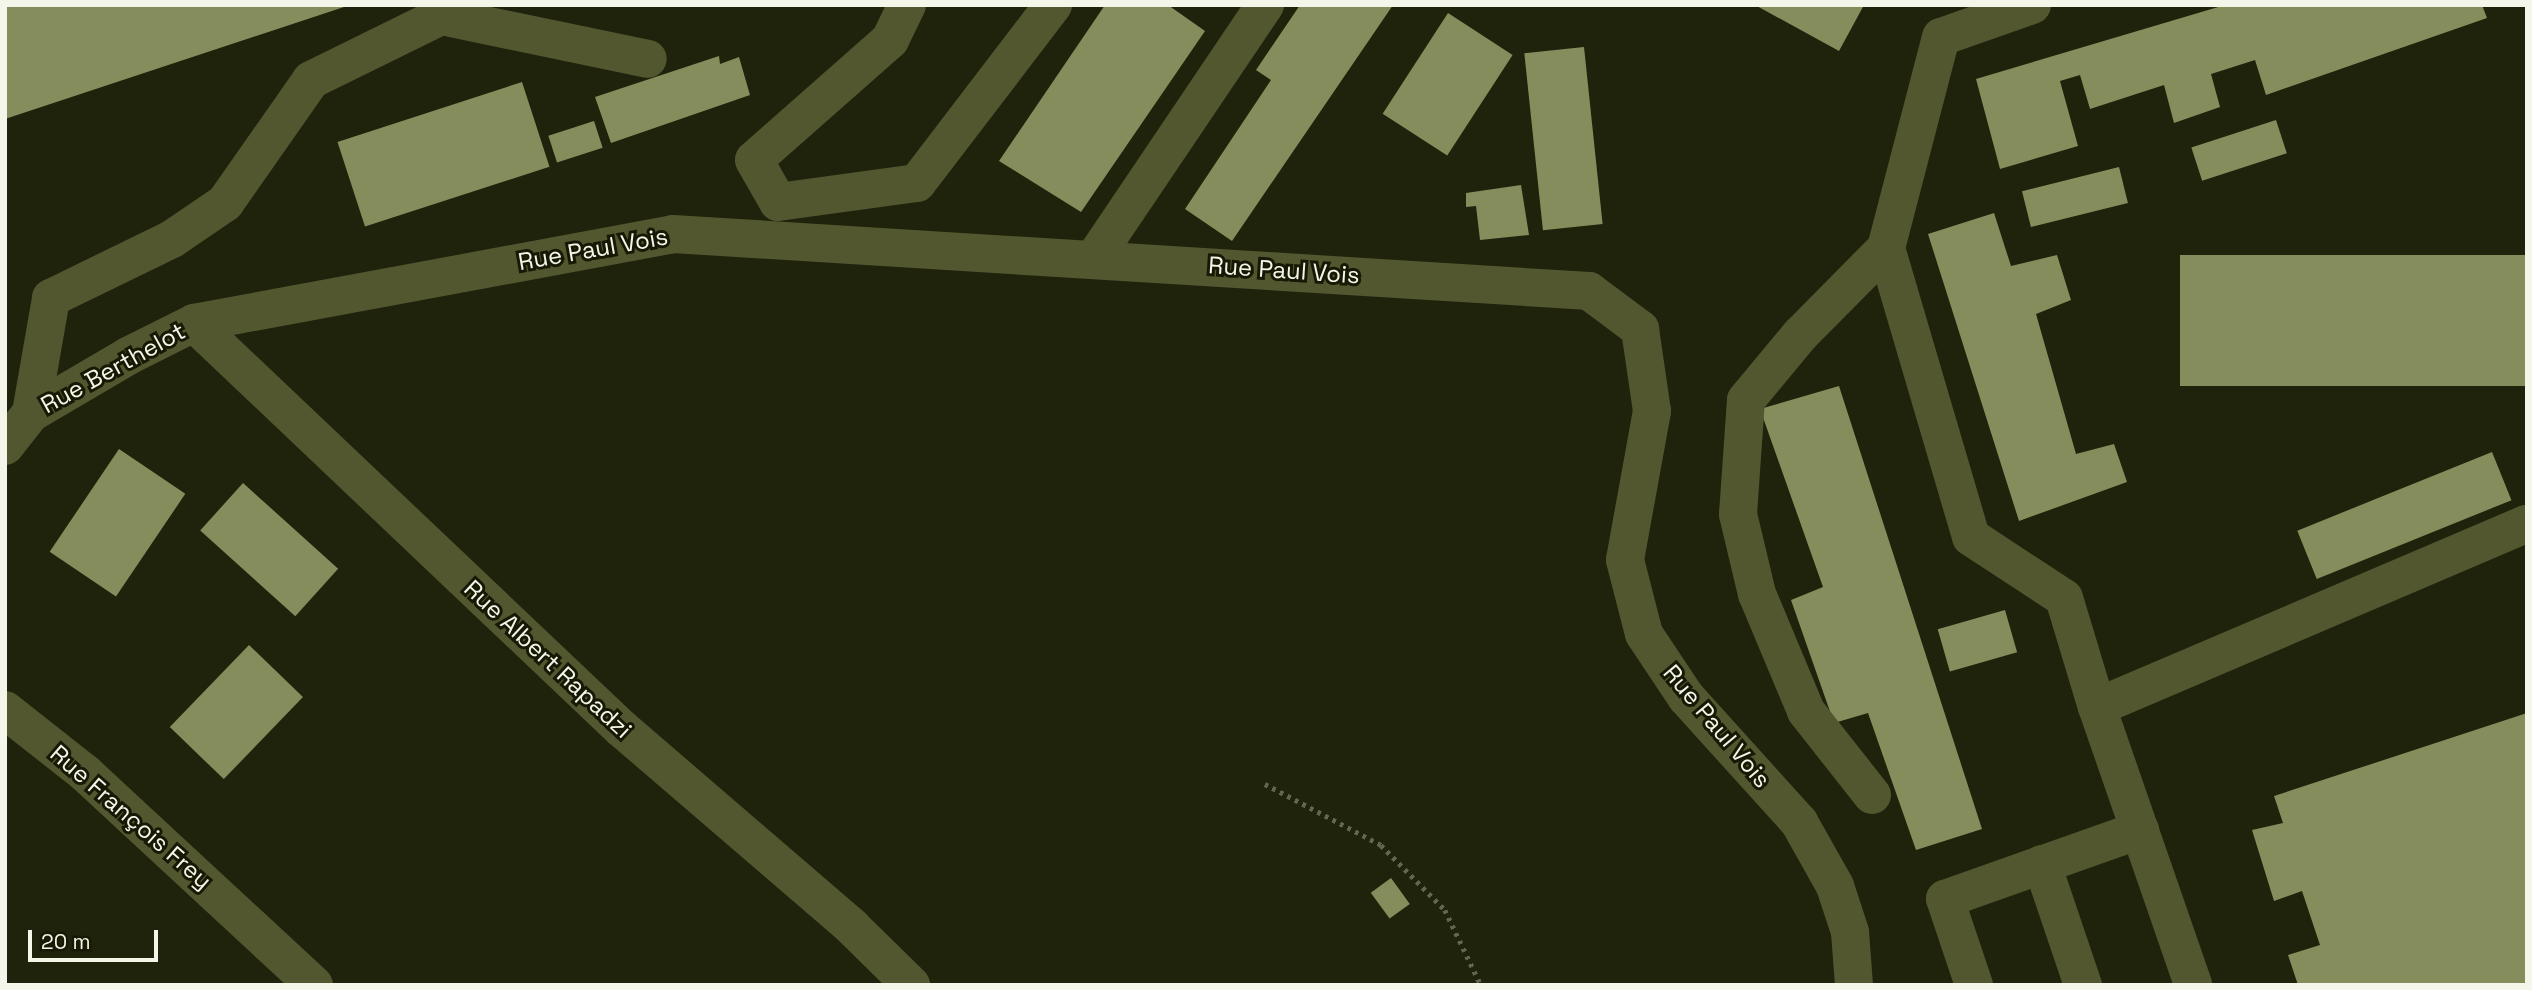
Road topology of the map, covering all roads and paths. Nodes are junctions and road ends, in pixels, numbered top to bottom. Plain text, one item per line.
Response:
1 (907, 5) edge
2 (1054, 5) edge
3 (1265, 5) edge
4 (2032, 5) edge
5 (1943, 21) edge
6 (648, 59) dead end
7 (1886, 248) junction
8 (1096, 257) junction
9 (194, 323) junction
10 (31, 413) junction
11 (5, 446) edge
12 (2527, 524) edge
13 (2097, 707) junction
14 (5, 710) edge
15 (1265, 784) dead end
16 (1872, 795) dead end
17 (2140, 830) junction
18 (2042, 864) junction
19 (314, 985) edge
20 (911, 985) edge
21 (1481, 985) edge
22 (1854, 985) edge
23 (1974, 985) edge
24 (2083, 985) edge
25 (2193, 985) edge

1 - 2 street
3 - 8 street
4 - 5 street
5 - 7 street
6 - 10 street
7 - 13 street
7 - 16 street
8 - 9 street, Rue Paul Vois
8 - 22 street, Rue Paul Vois
9 - 10 street, Rue Berthelot
9 - 20 street, Rue Albert Rapadzi
10 - 11 street, Rue Berthelot
12 - 13 street
13 - 17 street
14 - 19 street, Rue François Frey
15 - 21 path
17 - 18 street
17 - 25 street
18 - 23 street
18 - 24 street

